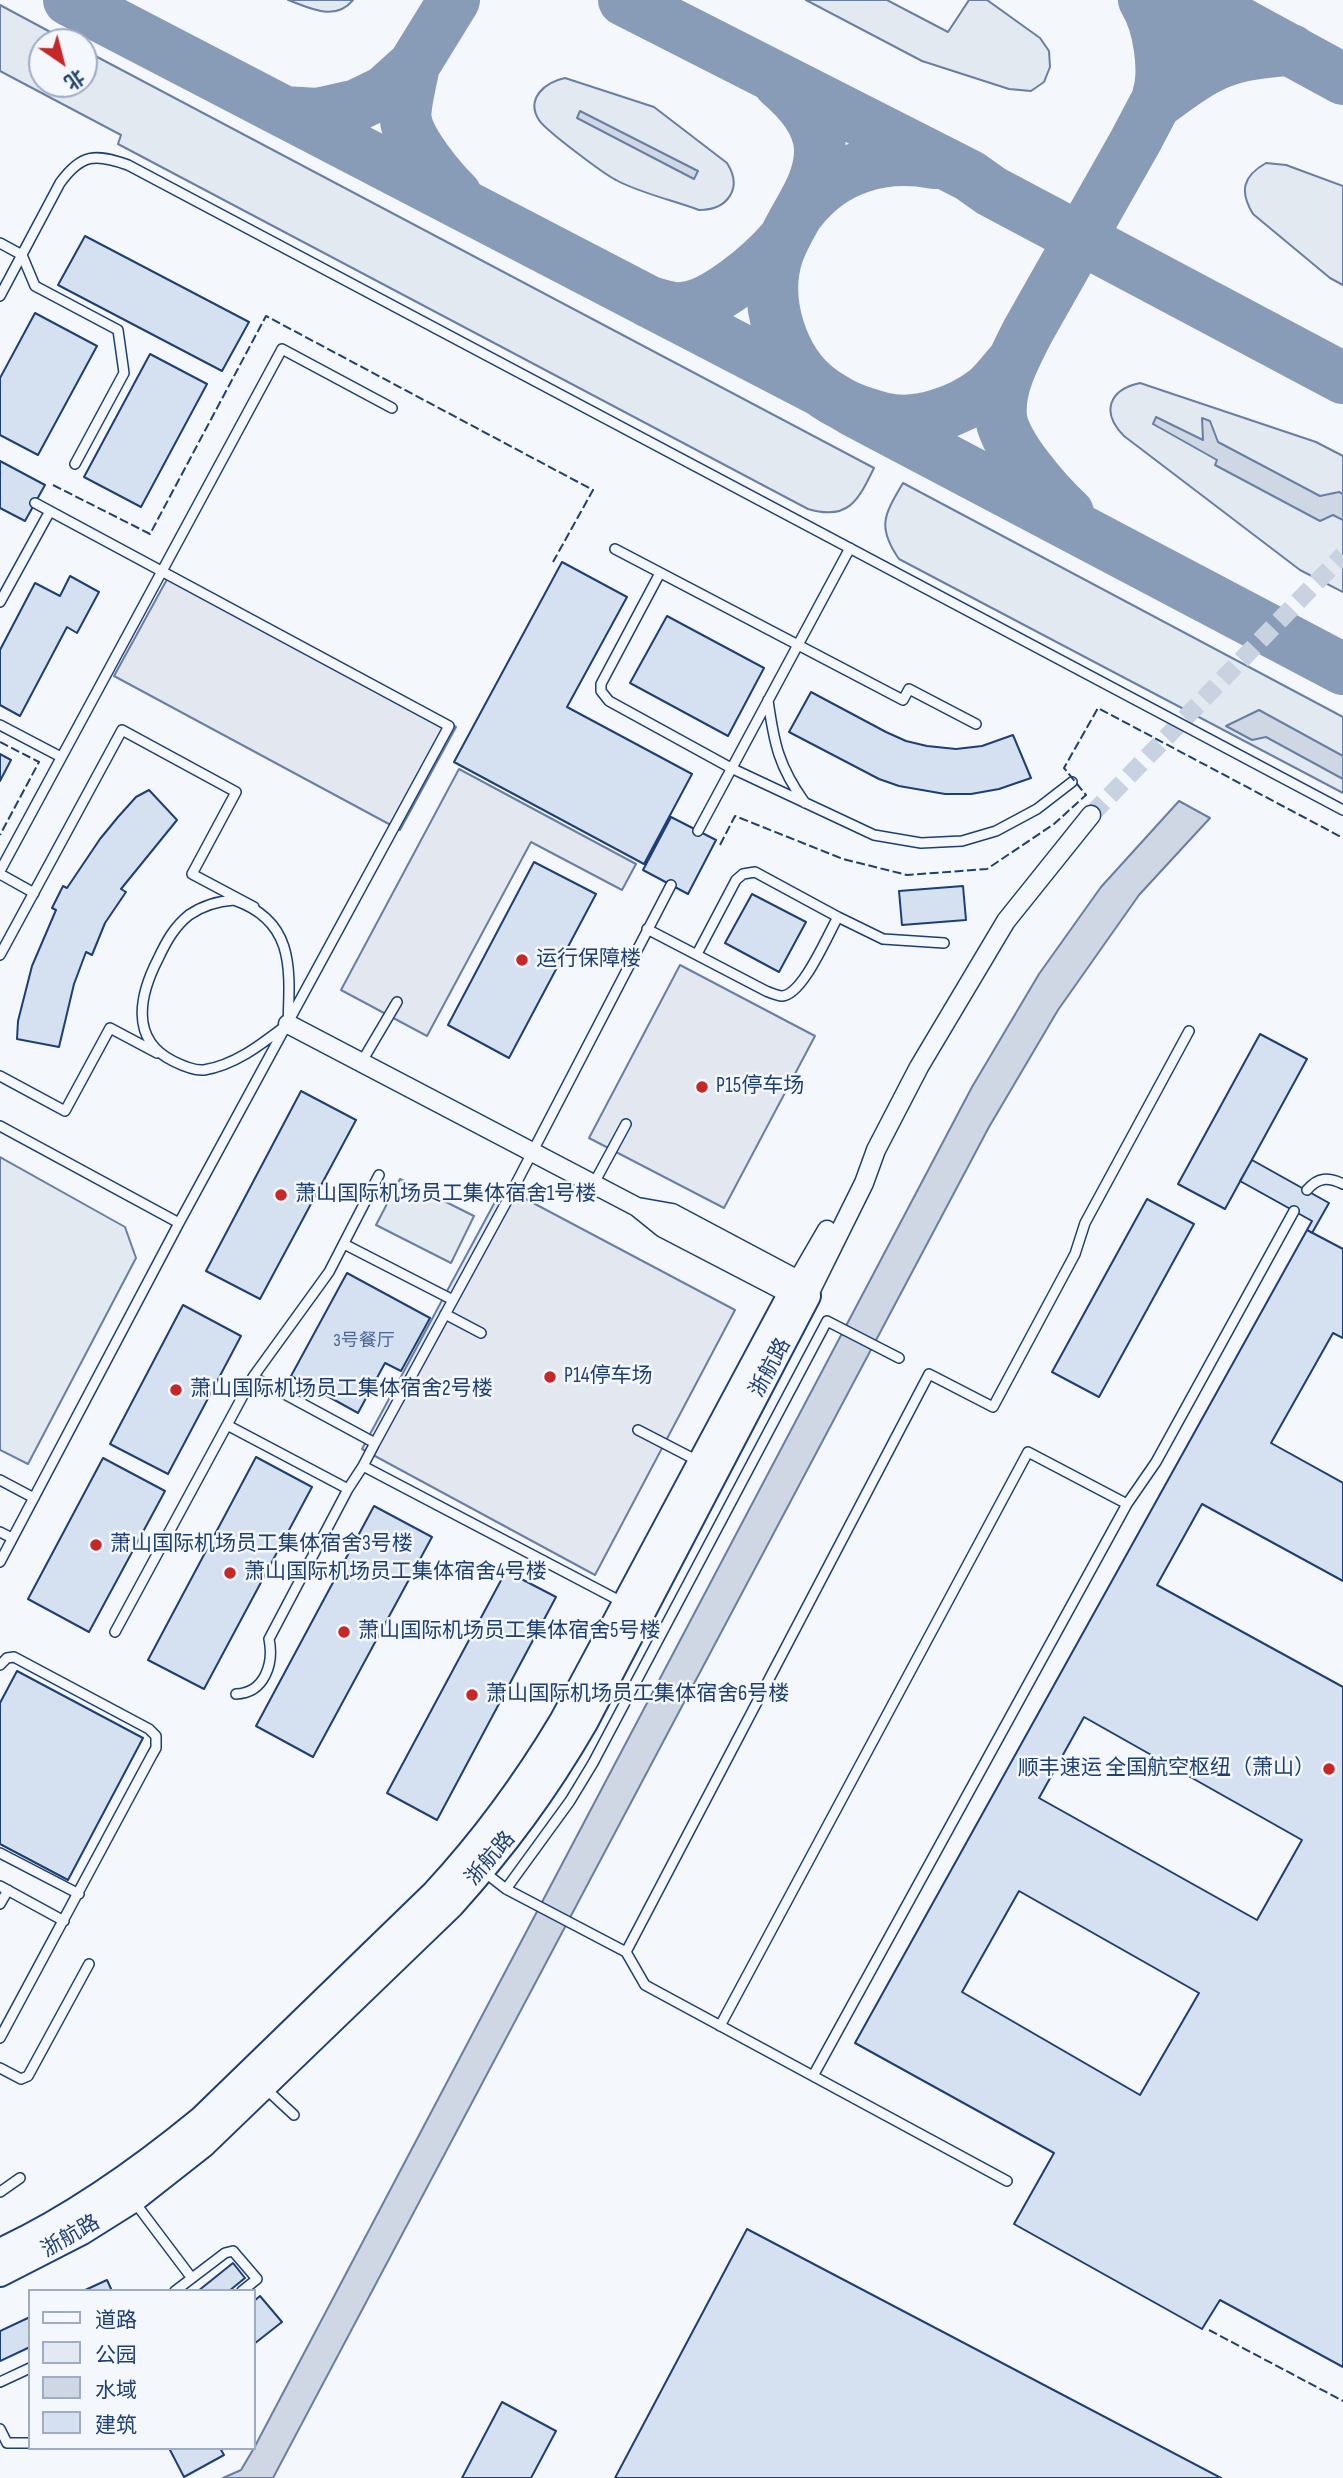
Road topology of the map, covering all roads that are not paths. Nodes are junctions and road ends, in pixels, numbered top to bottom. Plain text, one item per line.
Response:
1 (0, 243) edge
2 (22, 255) junction
3 (0, 296) edge
4 (391, 408) dead end
5 (75, 464) dead end
6 (35, 503) dead end
7 (50, 511) junction
8 (850, 548) junction
9 (615, 549) dead end
10 (162, 570) junction
11 (660, 573) junction
12 (0, 602) edge
13 (797, 646) junction
14 (768, 699) junction
15 (976, 724) dead end
16 (0, 725) edge
17 (61, 757) junction
18 (731, 768) junction
19 (1072, 782) dead end
20 (806, 804) junction
21 (1343, 810) edge
22 (1091, 815) tunnel mouth
23 (698, 831) dead end
24 (0, 873) edge
25 (671, 885) dead end
26 (34, 893) junction
27 (254, 907) junction
28 (838, 916) junction
29 (648, 929) junction
30 (944, 943) dead end
31 (696, 954) junction
32 (0, 955) edge
33 (397, 1002) dead end
34 (288, 1024) junction
35 (1189, 1031) dead end
36 (169, 1059) junction
37 (361, 1063) junction
38 (0, 1076) edge
39 (626, 1124) dead end
40 (0, 1126) edge
41 (532, 1153) junction
42 (379, 1175) dead end
43 (1343, 1184) edge
44 (593, 1185) junction
45 (1307, 1190) dead end
46 (1294, 1211) dead end
47 (179, 1223) junction
48 (344, 1244) junction
49 (799, 1290) junction
50 (453, 1300) junction
51 (445, 1314) junction
52 (481, 1333) dead end
53 (899, 1358) dead end
54 (253, 1377) junction
55 (227, 1425) junction
56 (638, 1430) dead end
57 (375, 1443) junction
58 (700, 1462) junction
59 (363, 1466) junction
60 (0, 1480) edge
61 (348, 1489) junction
62 (34, 1498) junction
63 (1127, 1504) junction
64 (0, 1532) edge
65 (12, 1538) junction
66 (0, 1562) edge
67 (625, 1603) junction
68 (115, 1632) dead end
69 (0, 1665) edge
70 (236, 1694) dead end
71 (0, 1853) edge
72 (475, 1864) junction
73 (4, 1888) edge
74 (506, 1889) junction
75 (79, 1894) junction
76 (0, 1904) edge
77 (64, 1921) junction
78 (626, 1952) junction
79 (89, 1964) dead end
80 (720, 2026) junction
81 (0, 2038) edge
82 (0, 2068) edge
83 (813, 2076) junction
84 (257, 2080) junction
85 (294, 2115) dead end
86 (20, 2178) dead end
87 (1007, 2180) dead end
88 (126, 2191) junction
89 (0, 2192) edge
90 (0, 2251) edge
91 (0, 2274) edge
92 (191, 2277) junction
93 (176, 2289) edge
94 (244, 2289) edge
95 (28, 2369) edge
96 (0, 2382) edge
97 (0, 2429) edge
98 (28, 2443) edge

1 - 2 lane
2 - 3 lane
2 - 5 lane
2 - 8 lane
4 - 10 lane
6 - 7 lane
7 - 10 lane
7 - 12 lane
8 - 13 lane
8 - 21 lane
9 - 11 lane
10 - 17 lane
10 - 34 lane
11 - 13 lane
11 - 18 lane
13 - 14 lane
13 - 15 lane
14 - 18 lane
14 - 20 lane
16 - 17 lane
17 - 24 lane
18 - 20 lane
18 - 23 lane
19 - 20 lane
22 - 49 street
24 - 26 lane
25 - 29 lane
26 - 27 lane
26 - 32 lane
27 - 34 lane
27 - 36 lane
28 - 30 lane
28 - 31 lane
28 - 31 lane
29 - 31 lane
29 - 41 lane
33 - 37 lane
34 - 36 lane
34 - 37 street
34 - 47 lane
35 - 78 lane
36 - 38 lane
37 - 41 street
39 - 44 lane
40 - 47 lane
41 - 44 street
41 - 50 lane
42 - 48 lane
43 - 45 lane
44 - 49 street
46 - 63 lane
47 - 62 lane
48 - 50 lane
48 - 54 lane
49 - 58 street, 浙航路
49 - 72 street, 浙航路
50 - 51 lane
51 - 52 lane
51 - 57 lane
53 - 74 lane
54 - 55 lane
54 - 57 lane
55 - 61 lane
55 - 68 lane
56 - 58 lane
57 - 59 lane
58 - 67 street, 浙航路
59 - 61 lane
59 - 67 lane
60 - 62 lane
61 - 70 lane
62 - 65 lane
63 - 80 lane
63 - 83 lane
64 - 65 lane
65 - 66 lane
67 - 72 street, 浙航路
69 - 75 lane
71 - 75 lane
72 - 74 lane
72 - 84 street, 浙航路
73 - 76 lane
73 - 77 lane
74 - 78 lane
75 - 77 lane
77 - 81 lane
78 - 80 lane
79 - 82 lane
80 - 83 lane
83 - 87 lane
84 - 85 lane
84 - 88 street, 浙航路
86 - 89 lane
88 - 90 street, 浙航路
88 - 91 street, 浙航路
88 - 92 lane
92 - 93 lane
92 - 94 lane
95 - 96 lane
97 - 98 lane

